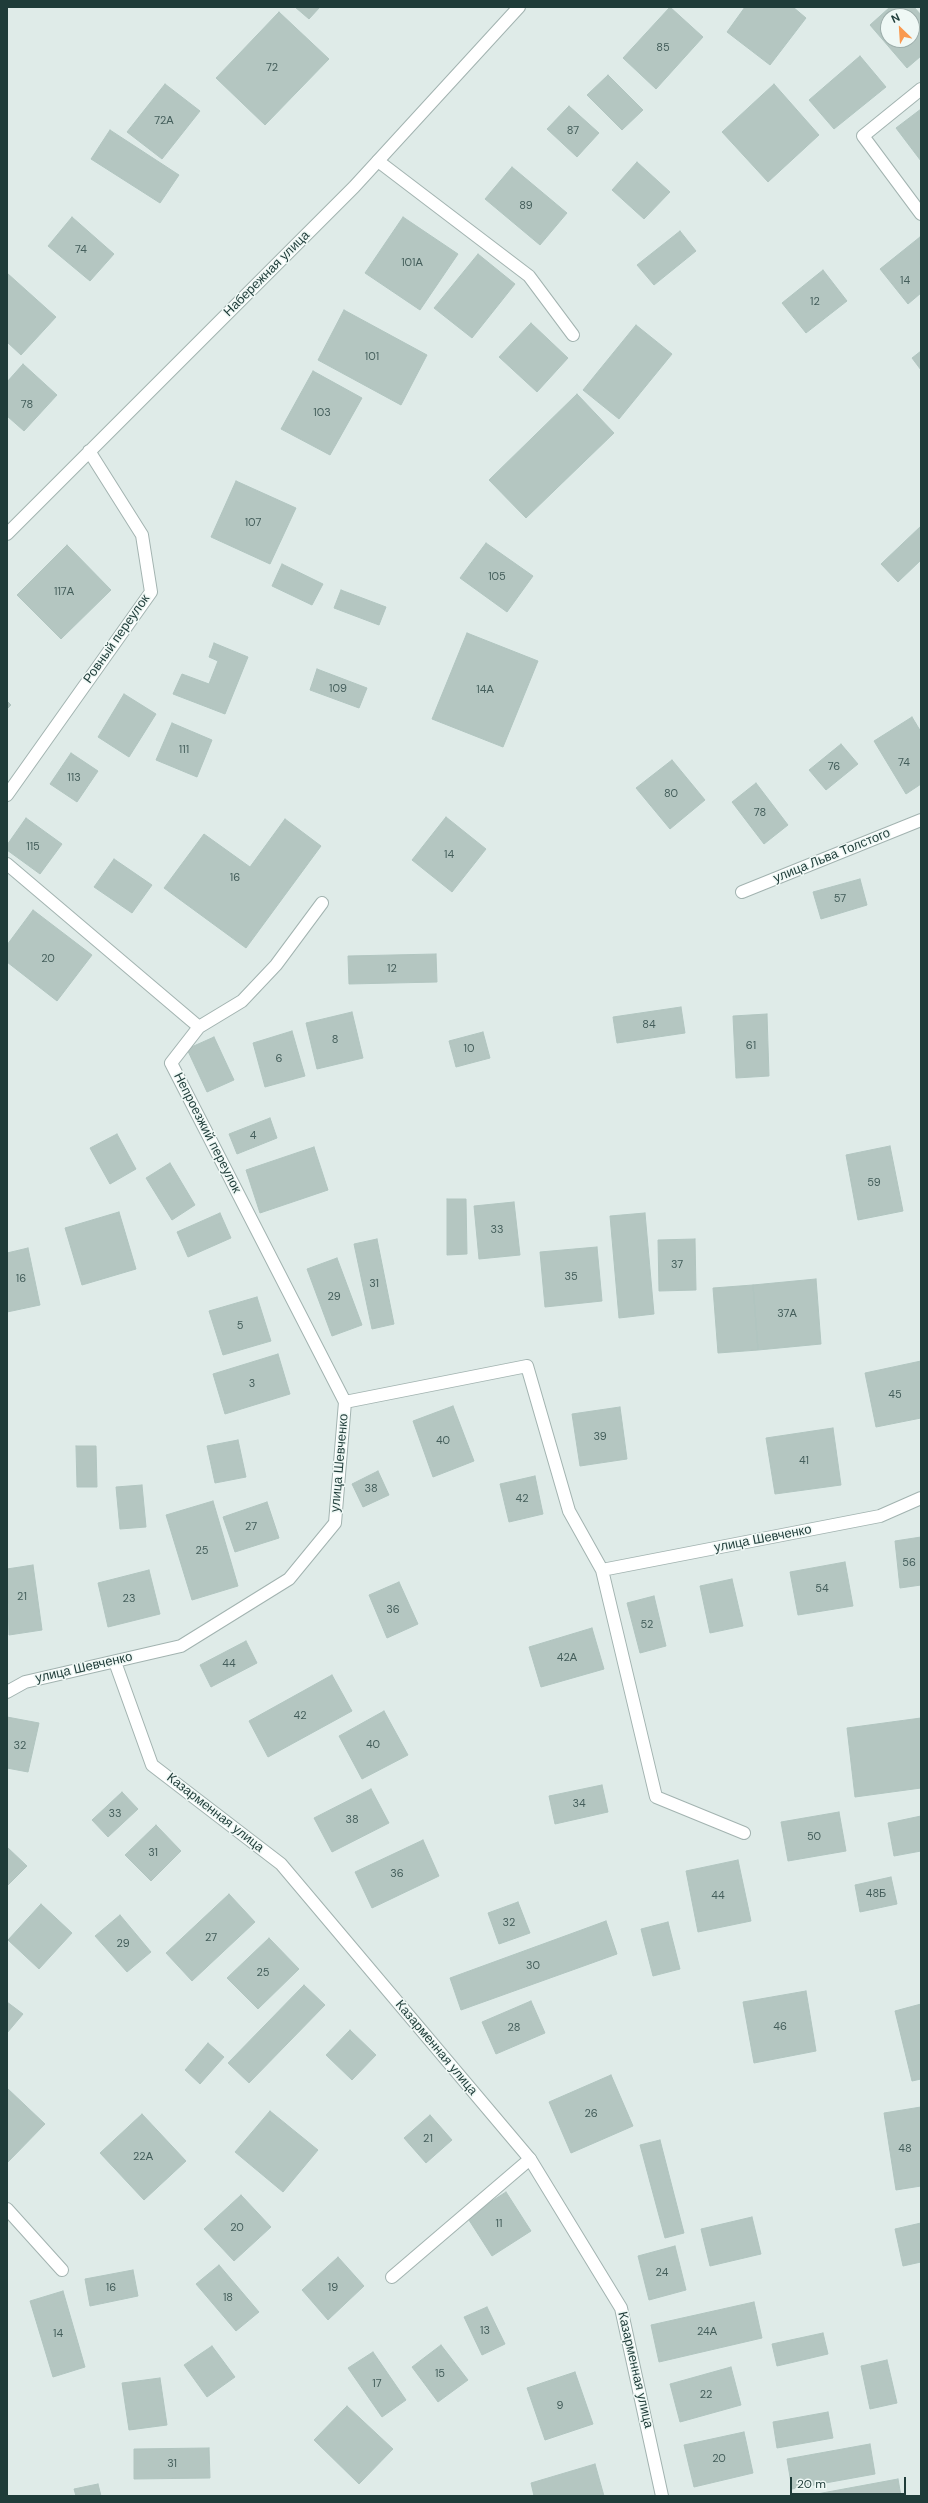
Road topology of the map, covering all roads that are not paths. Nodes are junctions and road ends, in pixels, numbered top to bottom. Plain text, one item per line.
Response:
1 (519, 7) edge
2 (921, 89) edge
3 (378, 161) junction
4 (921, 214) edge
5 (573, 335) dead end
6 (89, 451) junction
7 (7, 534) edge
8 (7, 795) edge
9 (921, 820) edge
10 (7, 864) edge
11 (742, 892) dead end
12 (322, 903) dead end
13 (199, 1026) junction
14 (345, 1402) junction
15 (921, 1498) edge
16 (602, 1570) junction
17 (115, 1662) junction
18 (7, 1692) edge
19 (744, 1833) dead end
20 (530, 2159) junction
21 (7, 2209) edge
22 (62, 2270) dead end
23 (392, 2277) dead end
24 (662, 2496) edge

1 - 3 street, Набережная улица
2 - 4 street
3 - 5 street
3 - 6 street, Набережная улица
6 - 7 street, Набережная улица
6 - 8 street, Ровный переулок
9 - 11 street, улица Льва Толстого
10 - 13 street
12 - 13 street, Непроезжий переулок
13 - 14 street, Непроезжий переулок
14 - 16 street, улица Шевченко
14 - 17 street, улица Шевченко
15 - 16 street, улица Шевченко
16 - 19 street, улица Шевченко
17 - 18 street, улица Шевченко
17 - 20 street, Казарменная улица
20 - 23 street
20 - 24 street, Казарменная улица
21 - 22 street

